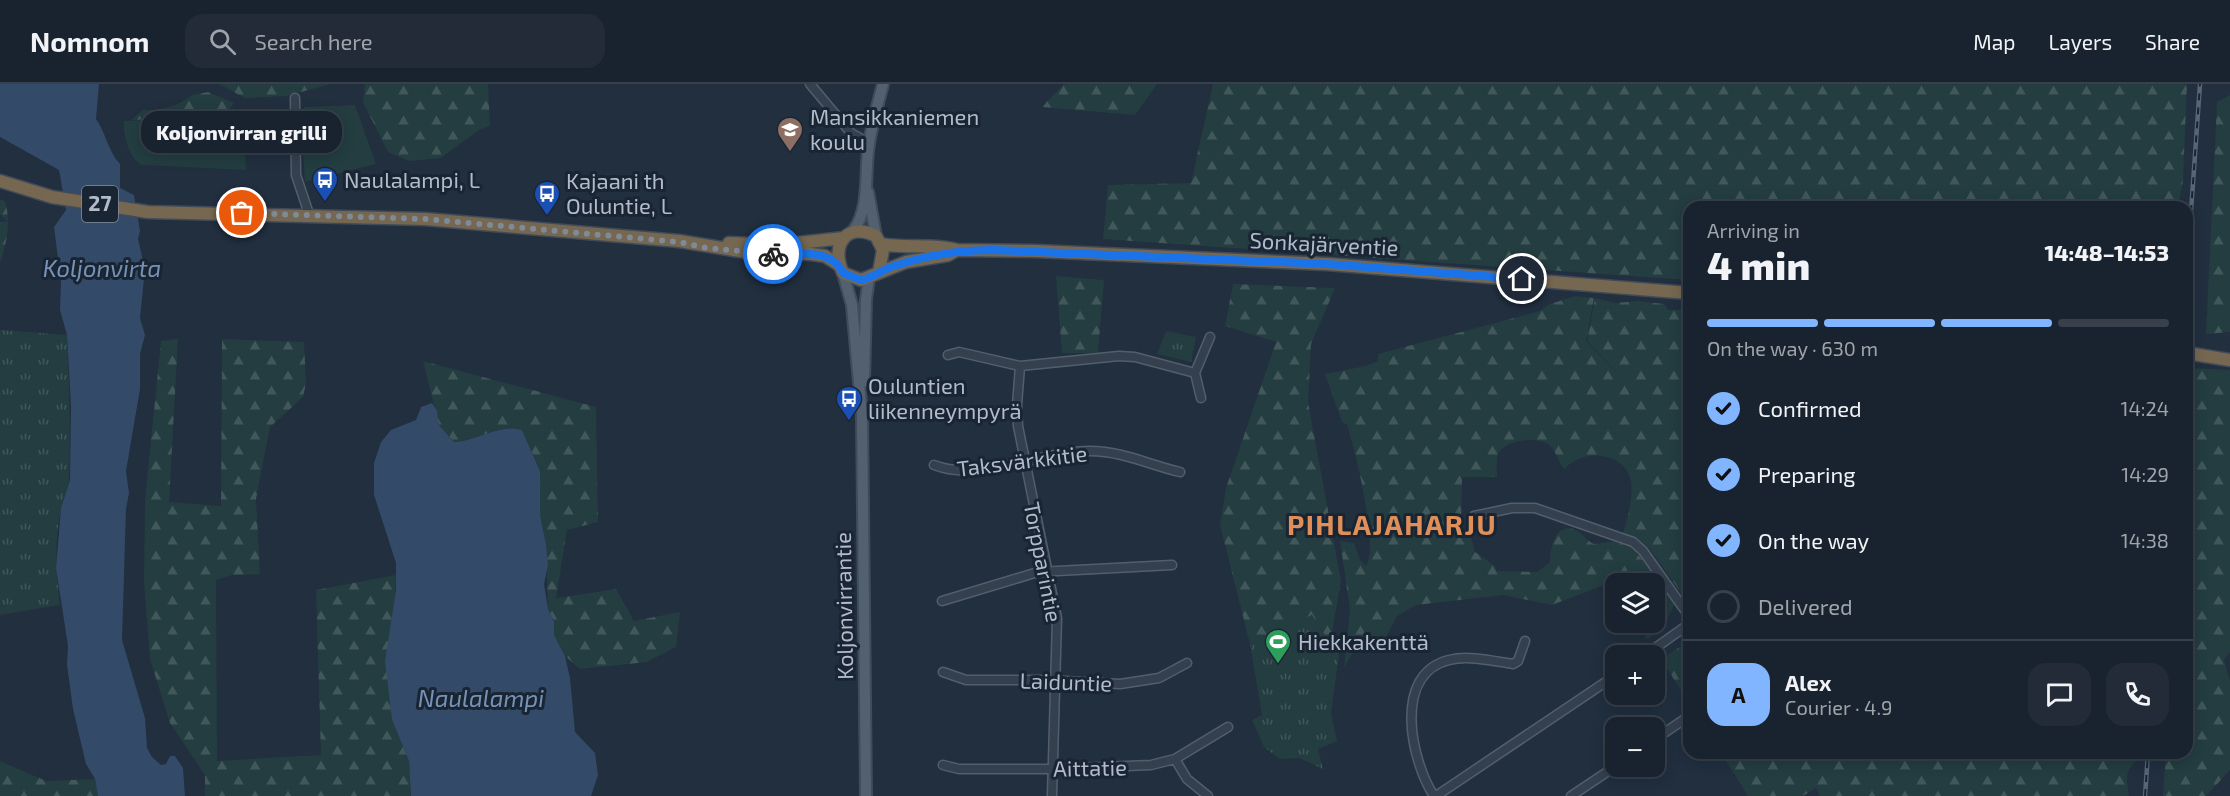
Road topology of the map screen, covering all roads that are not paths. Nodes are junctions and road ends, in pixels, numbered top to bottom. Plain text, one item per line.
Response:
1 (810, 84) edge
2 (883, 84) edge
3 (295, 98) dead end
4 (869, 143) junction
5 (866, 180) junction
6 (0, 182) edge
7 (309, 214) junction
8 (848, 235) junction
9 (879, 240) junction
10 (688, 243) junction
11 (957, 250) junction
12 (841, 269) junction
13 (874, 275) junction
14 (1683, 292) edge
15 (1210, 337) dead end
16 (2193, 354) edge
17 (948, 355) dead end
18 (2230, 360) edge
19 (1020, 366) junction
20 (1195, 373) junction
21 (1201, 398) dead end
22 (862, 415) junction
23 (1024, 461) junction
24 (934, 465) dead end
25 (1180, 472) dead end
26 (1474, 516) dead end
27 (1172, 565) dead end
28 (1047, 570) junction
29 (942, 601) dead end
30 (1683, 607) edge
31 (1683, 628) edge
32 (1524, 641) dead end
33 (1659, 645) edge
34 (1187, 663) dead end
35 (943, 672) dead end
36 (1056, 680) junction
37 (1605, 682) edge
38 (1683, 721) edge
39 (1228, 727) dead end
40 (1665, 733) edge
41 (1174, 759) junction
42 (943, 765) dead end
43 (1052, 769) junction
44 (1605, 773) edge
45 (866, 796) edge
46 (1052, 796) edge
47 (1208, 796) edge
48 (1435, 796) edge
49 (1571, 796) edge

1 - 4 street
2 - 4 main road
3 - 7 street
4 - 5 main road
5 - 8 main road
5 - 9 main road
6 - 7 highway, 27
7 - 10 highway, 27
8 - 9 highway
8 - 10 highway, 27
8 - 12 highway
9 - 11 highway, Sonkajärventie
9 - 13 highway
10 - 12 highway, 27
11 - 13 highway, Sonkajärventie
11 - 14 highway, Sonkajärventie
12 - 13 highway
12 - 22 main road, Koljonvirrantie
13 - 22 main road, Koljonvirrantie
15 - 20 street
16 - 18 highway
17 - 19 street
19 - 20 street
19 - 23 street, Torpparintie
20 - 21 street
22 - 45 main road, Koljonvirrantie
23 - 24 street, Taksvärkkitie
23 - 25 street, Taksvärkkitie
23 - 28 street, Torpparintie
26 - 30 street
27 - 28 street
28 - 29 street
28 - 36 street, Torpparintie
31 - 33 street
32 - 48 street
34 - 36 street, Laiduntie
35 - 36 street, Laiduntie
36 - 43 street, Torpparintie
37 - 48 street
38 - 40 street
39 - 41 street, Aittatie
41 - 43 street, Aittatie
41 - 47 street
42 - 43 street, Aittatie
43 - 46 street, Torpparintie
44 - 49 street

